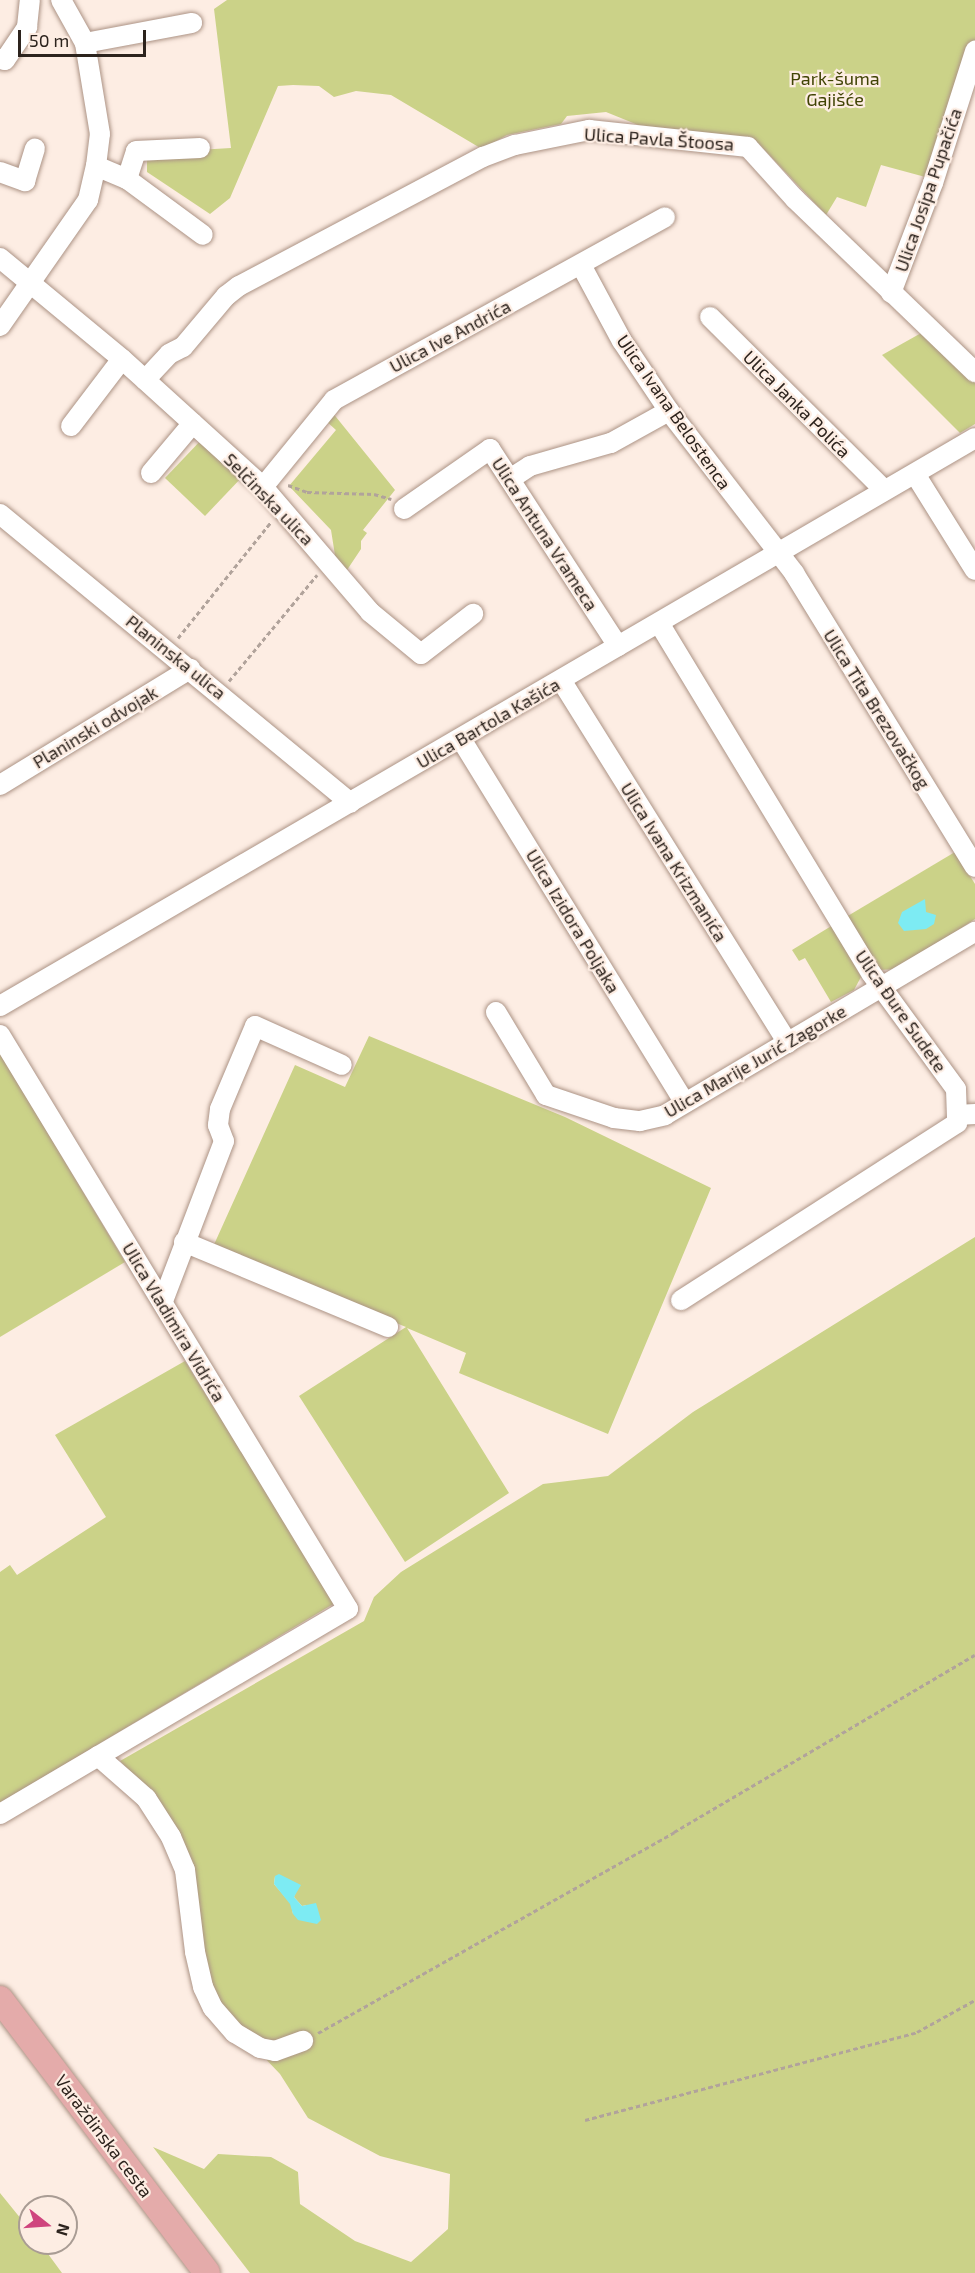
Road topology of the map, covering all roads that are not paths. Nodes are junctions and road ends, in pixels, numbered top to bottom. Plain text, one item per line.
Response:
1 (30, 0) edge
2 (61, 0) edge
3 (192, 23) dead end
4 (85, 43) junction
5 (975, 51) edge
6 (0, 59) edge
7 (200, 148) dead end
8 (35, 149) dead end
9 (96, 166) junction
10 (0, 172) edge
11 (128, 179) junction
12 (665, 217) dead end
13 (203, 235) dead end
14 (0, 258) edge
15 (581, 265) junction
16 (33, 283) junction
17 (891, 293) junction
18 (710, 317) dead end
19 (0, 326) edge
20 (122, 359) junction
21 (975, 372) edge
22 (145, 380) junction
23 (669, 411) junction
24 (193, 423) junction
25 (71, 426) dead end
26 (975, 438) edge
27 (151, 473) dead end
28 (915, 474) junction
29 (510, 479) junction
30 (263, 487) junction
31 (884, 490) junction
32 (404, 509) road end
33 (0, 514) edge
34 (776, 553) junction
35 (975, 570) edge
36 (473, 614) dead end
37 (659, 623) junction
38 (618, 646) junction
39 (190, 669) junction
40 (561, 680) junction
41 (461, 739) junction
42 (0, 784) edge
43 (350, 803) junction
44 (975, 867) edge
45 (975, 932) edge
46 (882, 987) junction
47 (0, 1006) edge
48 (496, 1012) dead end
49 (0, 1035) edge
50 (788, 1043) junction
51 (342, 1065) dead end
52 (685, 1103) junction
53 (966, 1115) edge
54 (184, 1242) junction
55 (681, 1300) dead end
56 (163, 1301) junction
57 (387, 1327) dead end
58 (98, 1756) junction
59 (0, 1814) edge
60 (0, 1999) edge
61 (303, 2041) road end
62 (207, 2273) edge

1 - 6 street
2 - 4 street
3 - 4 street
4 - 9 street
5 - 17 street, Ulica Josipa Pupačića
7 - 11 street
8 - 10 street
9 - 11 street
9 - 16 street
11 - 13 street
12 - 15 street, Ulica Ive Andrića
14 - 16 street, Selčinska ulica
15 - 23 street, Ulica Ivana Belostenca
15 - 30 street, Ulica Ive Andrića
16 - 19 street
16 - 20 street, Selčinska ulica
17 - 21 street, Ulica Pavla Štoosa
17 - 22 street, Ulica Pavla Štoosa
18 - 31 street, Ulica Janka Polića
20 - 22 street, Selčinska ulica
20 - 25 street
22 - 24 street, Selčinska ulica
23 - 29 street
23 - 34 street, Ulica Ivana Belostenca
24 - 27 street
24 - 30 street, Selčinska ulica
26 - 28 street, Ulica Bartola Kašića
28 - 31 street, Ulica Bartola Kašića
28 - 35 street
29 - 32 street, Ulica Antuna Vrameca
29 - 38 street, Ulica Antuna Vrameca
30 - 36 street, Selčinska ulica
31 - 34 street, Ulica Bartola Kašića
33 - 39 street, Planinska ulica
34 - 37 street, Ulica Bartola Kašića
34 - 44 street, Ulica Tita Brezovačkog
37 - 38 street, Ulica Bartola Kašića
37 - 46 street, Ulica Đure Sudete
38 - 40 street, Ulica Bartola Kašića
39 - 42 street, Planinski odvojak
39 - 43 street, Planinska ulica
40 - 41 street, Ulica Bartola Kašića
40 - 50 street, Ulica Ivana Krizmanića
41 - 43 street, Ulica Bartola Kašića
41 - 52 street, Ulica Izidora Poljaka
43 - 47 street, Ulica Bartola Kašića
45 - 46 street, Ulica Marije Jurić Zagorke
46 - 50 street, Ulica Marije Jurić Zagorke
46 - 53 street, Ulica Đure Sudete
48 - 52 street, Ulica Marije Jurić Zagorke
49 - 56 street, Ulica Vladimira Vidrića
50 - 52 street, Ulica Marije Jurić Zagorke
51 - 54 street
53 - 55 street, Ulica Đure Sudete
54 - 56 street
54 - 57 street
56 - 58 street, Ulica Vladimira Vidrića
58 - 59 street
58 - 61 street
60 - 62 main road, Varaždinska cesta

